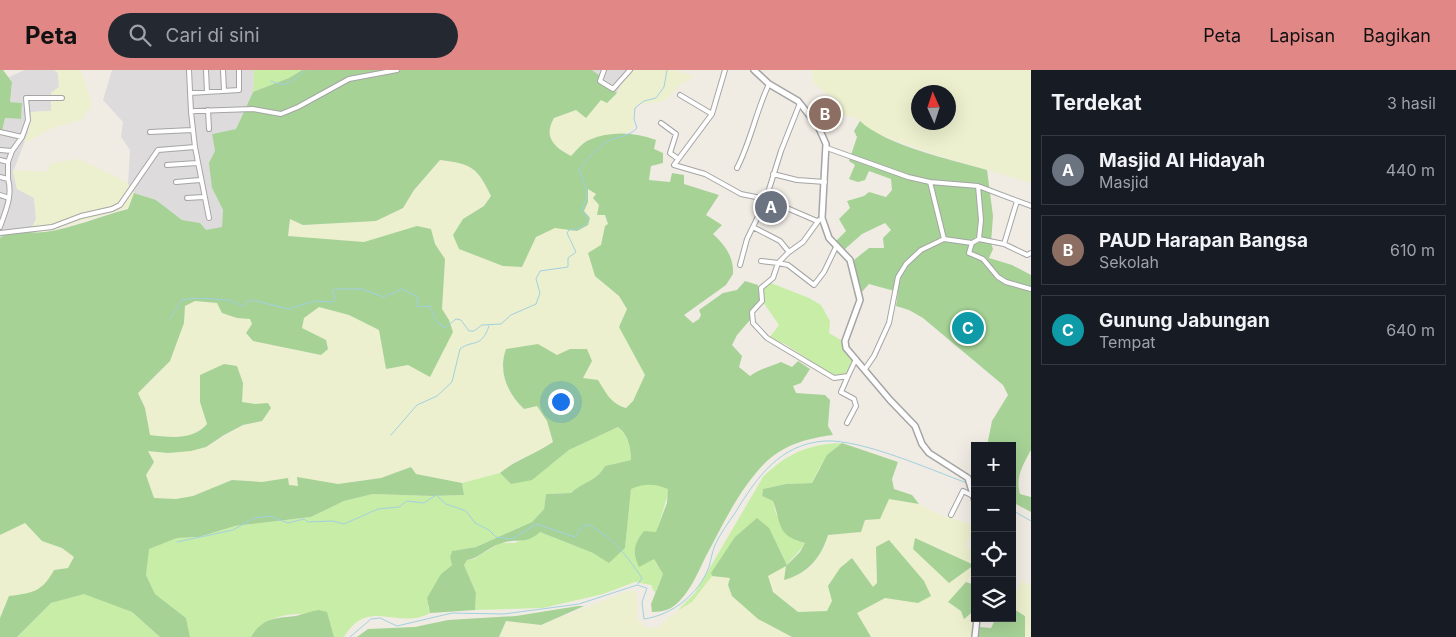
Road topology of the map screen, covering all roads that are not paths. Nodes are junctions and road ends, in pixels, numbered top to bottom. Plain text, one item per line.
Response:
1 (190, 70) edge
2 (206, 70) edge
3 (223, 70) edge
4 (239, 70) edge
5 (397, 70) edge
6 (604, 70) edge
7 (630, 70) edge
8 (725, 70) edge
9 (754, 70) edge
10 (769, 84) junction
11 (224, 91) junction
12 (207, 92) junction
13 (190, 93) junction
14 (680, 95) dead end
15 (62, 98) dead end
16 (800, 103) junction
17 (208, 110) junction
18 (191, 112) junction
19 (712, 114) junction
20 (661, 123) dead end
21 (209, 128) dead end
22 (192, 130) junction
23 (0, 132) edge
24 (150, 132) dead end
25 (22, 137) junction
26 (195, 147) junction
27 (827, 148) junction
28 (0, 150) edge
29 (12, 152) junction
30 (677, 158) junction
31 (0, 160) edge
32 (8, 162) junction
33 (197, 163) junction
34 (167, 165) dead end
35 (737, 168) dead end
36 (773, 174) junction
37 (0, 177) edge
38 (8, 179) junction
39 (200, 180) junction
40 (176, 182) dead end
41 (825, 182) junction
42 (930, 182) junction
43 (978, 186) junction
44 (0, 196) edge
45 (204, 197) junction
46 (9, 198) junction
47 (187, 198) dead end
48 (766, 200) junction
49 (1017, 201) junction
50 (1031, 206) edge
51 (2, 216) edge
52 (209, 218) dead end
53 (819, 219) junction
54 (0, 227) edge
55 (753, 227) junction
56 (0, 233) edge
57 (944, 239) junction
58 (979, 239) junction
59 (972, 243) junction
60 (1004, 244) junction
61 (836, 247) junction
62 (789, 252) junction
63 (1031, 253) edge
64 (761, 261) dead end
65 (778, 263) junction
66 (740, 265) dead end
67 (1031, 289) edge
68 (856, 359) junction
69 (865, 369) junction
70 (848, 376) junction
71 (847, 423) dead end
72 (971, 487) edge
73 (971, 496) edge
74 (952, 515) dead end
75 (976, 622) edge
76 (975, 637) edge

1 - 13 street
2 - 12 street
3 - 11 street
4 - 11 street
5 - 17 street
6 - 7 street
8 - 19 street
9 - 10 street
10 - 16 street
10 - 35 street
11 - 12 street
12 - 13 street
13 - 18 street
14 - 19 street
15 - 25 street
16 - 27 street
16 - 36 street
17 - 18 street
17 - 21 street
18 - 22 street
19 - 30 street
20 - 30 street
22 - 24 street
22 - 26 street
23 - 25 street
25 - 29 street
26 - 33 street
26 - 56 street
27 - 41 street
27 - 42 street
28 - 29 street
29 - 32 street
30 - 48 street
31 - 32 street
32 - 38 street
33 - 34 street
33 - 39 street
36 - 41 street
36 - 48 street
37 - 38 street
38 - 46 street
39 - 40 street
39 - 45 street
41 - 53 street
42 - 43 street
42 - 57 street
43 - 49 street
43 - 58 street
44 - 46 street
45 - 47 street
45 - 52 street
46 - 51 street
48 - 53 street
48 - 55 street
49 - 50 street
49 - 60 street
51 - 54 street
53 - 61 street
53 - 62 street
55 - 62 street
55 - 66 street
57 - 59 street
57 - 69 street
58 - 59 street
58 - 60 street
59 - 67 street
60 - 63 street
61 - 65 street
61 - 68 street
62 - 65 street
64 - 65 street
65 - 70 street
68 - 69 street
68 - 70 street
69 - 72 street
70 - 71 street
73 - 74 street
75 - 76 street

